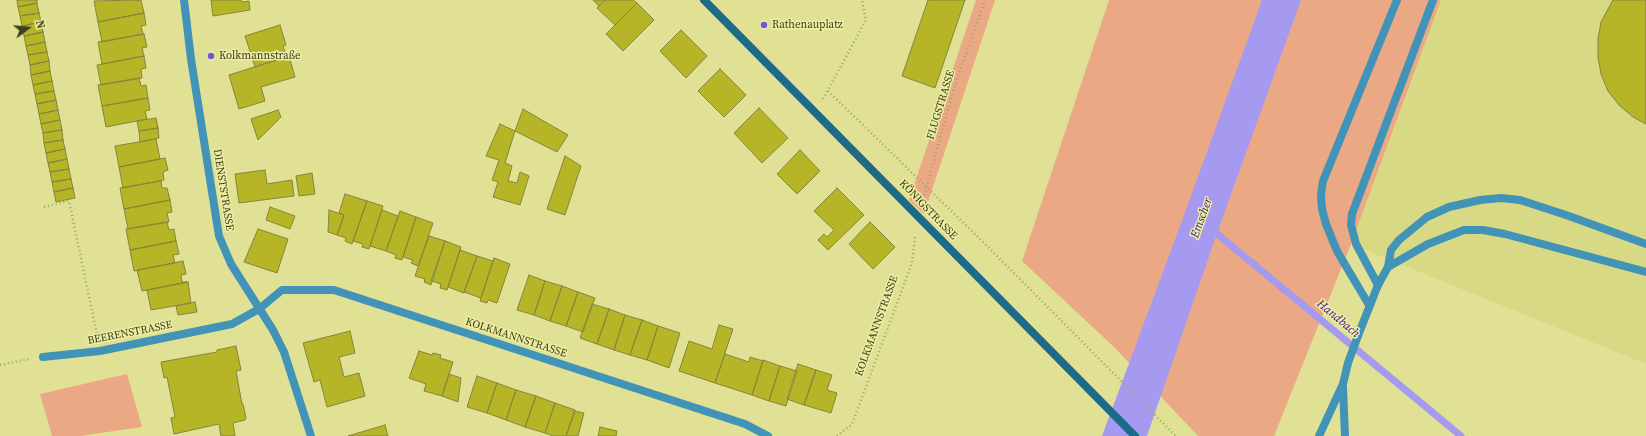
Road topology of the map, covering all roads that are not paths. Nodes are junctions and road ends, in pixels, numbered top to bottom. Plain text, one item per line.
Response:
1 (184, 0) edge
2 (704, 0) edge
3 (1397, 0) edge
4 (1433, 0) edge
5 (1646, 244) edge
6 (1388, 267) junction
7 (1646, 272) edge
8 (1378, 285) junction
9 (1370, 305) junction
10 (259, 308) junction
11 (43, 357) road end
12 (1343, 384) junction
13 (311, 436) edge
14 (768, 436) edge
15 (1135, 436) edge
16 (1319, 436) edge
17 (1345, 436) edge

1 - 10 street, DIENSTSTRASSE
2 - 15 main road, KÖNIGSTRASSE
3 - 9 street
4 - 8 street
5 - 6 street
6 - 7 street
6 - 8 street
8 - 9 street
9 - 12 street
10 - 11 street, BEERENSTRASSE
10 - 13 street, DIENSTSTRASSE
10 - 14 street, KOLKMANNSTRASSE
12 - 16 street
12 - 17 street

